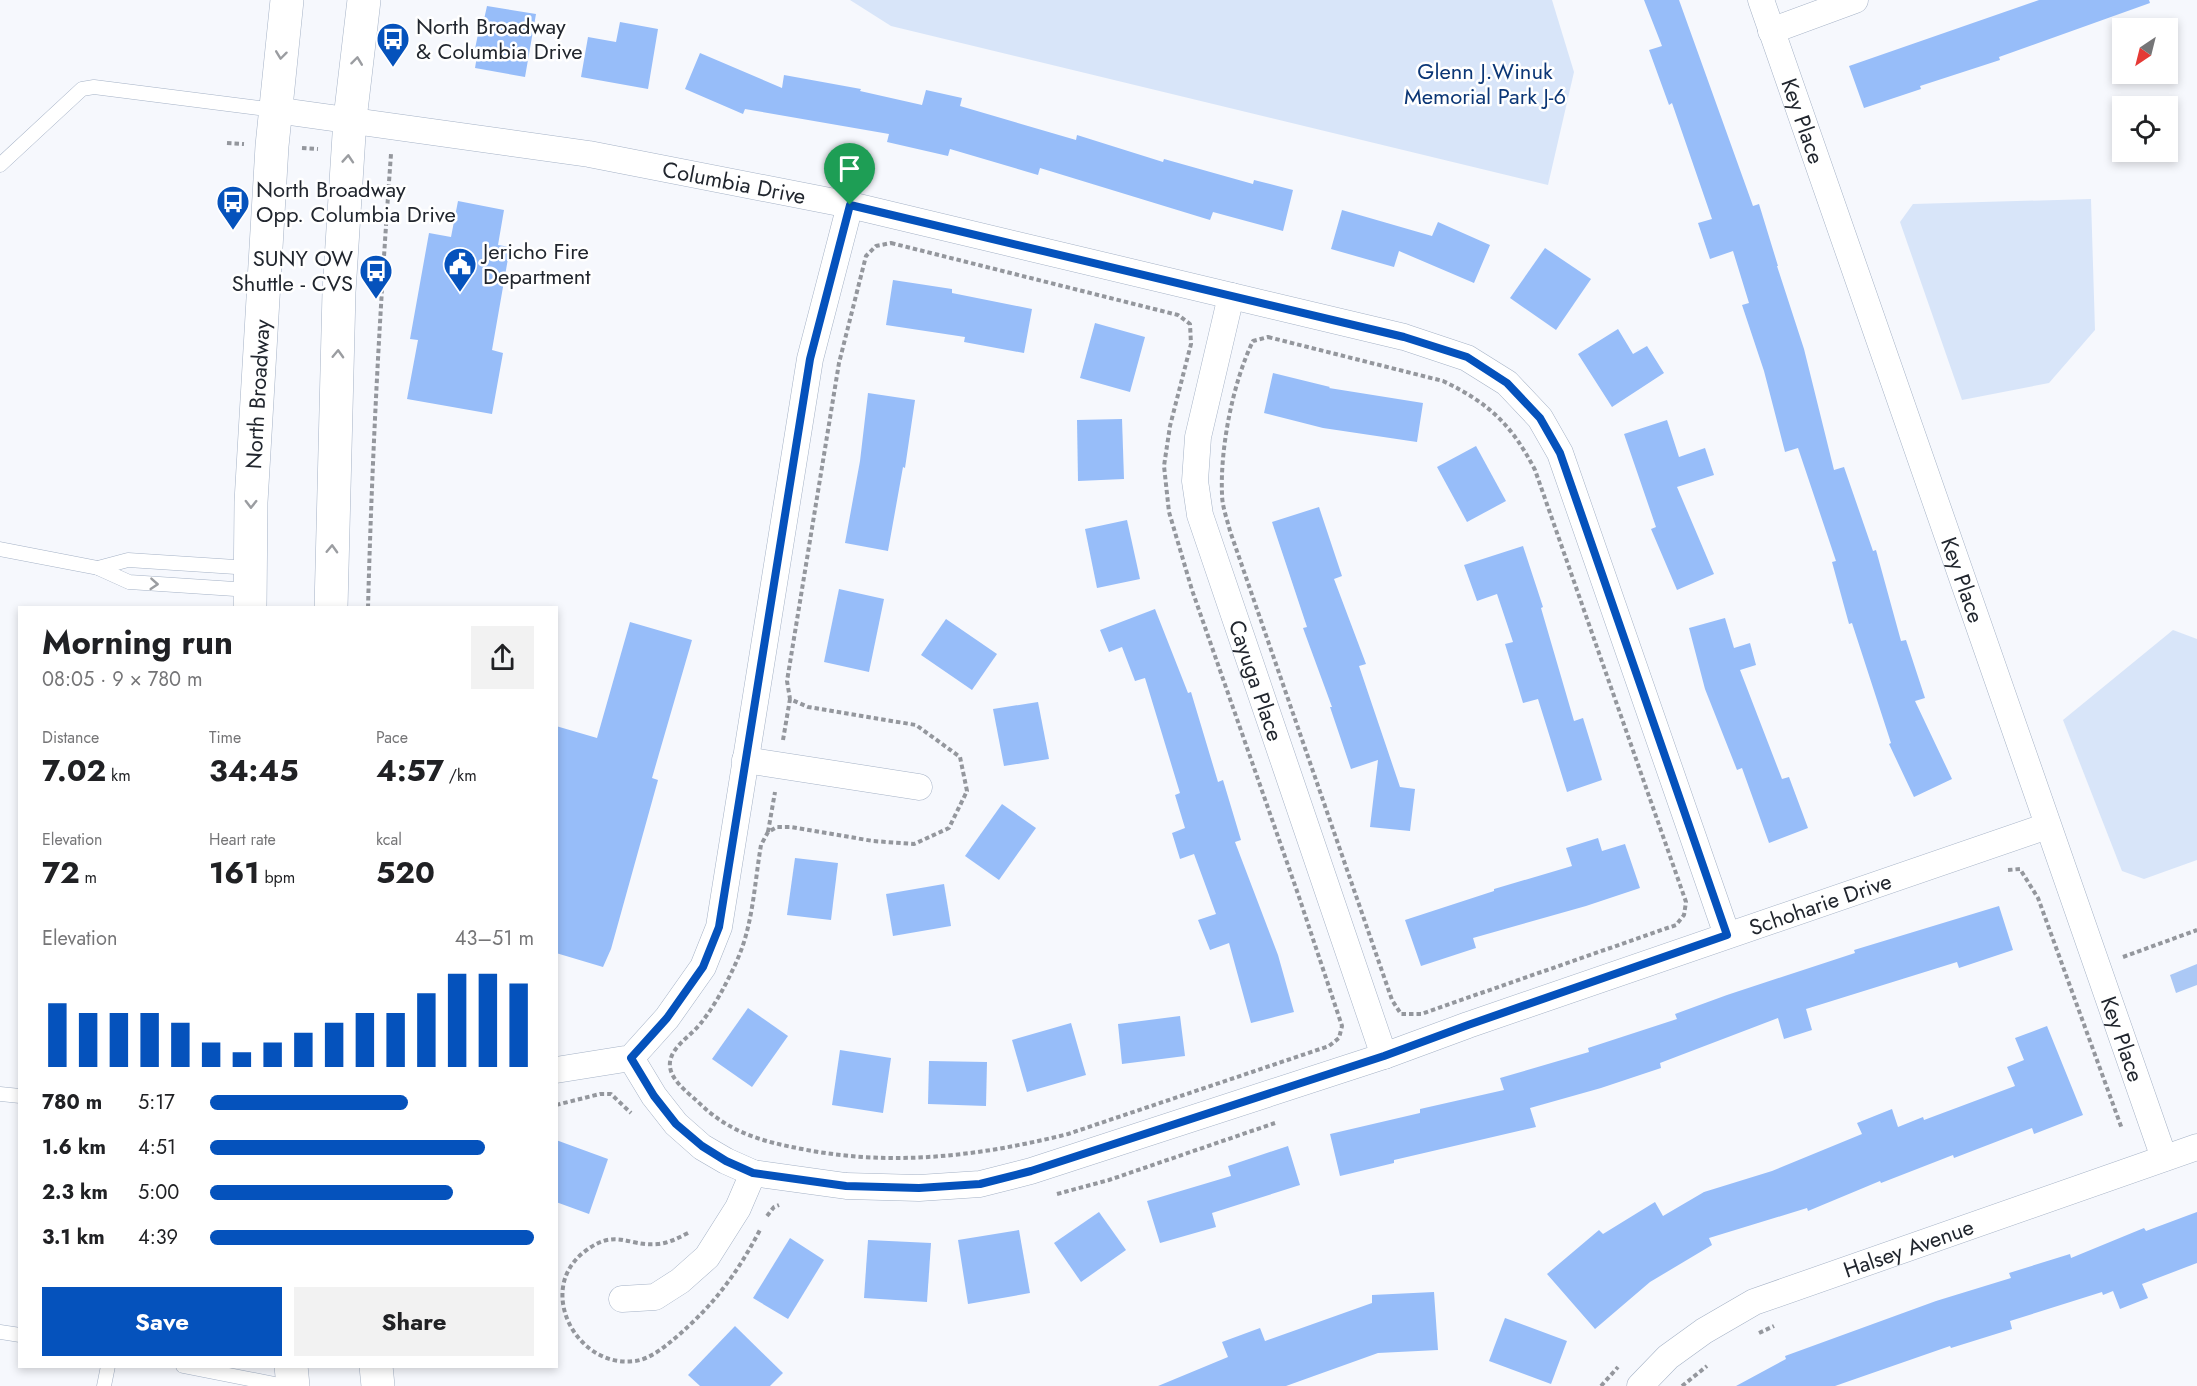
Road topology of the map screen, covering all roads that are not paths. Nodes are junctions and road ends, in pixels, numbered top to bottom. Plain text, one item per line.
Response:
1 (287, 0) edge
2 (364, 0) edge
3 (1761, 0) edge
4 (1855, 0) edge
5 (1772, 31) junction
6 (275, 110) junction
7 (349, 135) junction
8 (0, 165) edge
9 (850, 205) junction
10 (1231, 296) junction
11 (0, 549) edge
12 (98, 568) junction
13 (251, 589) edge
14 (331, 606) edge
15 (745, 760) junction
16 (919, 787) dead end
17 (2047, 826) junction
18 (1727, 935) junction
19 (1384, 1056) junction
20 (631, 1058) junction
21 (558, 1070) edge
22 (0, 1094) edge
23 (18, 1096) edge
24 (2197, 1147) edge
25 (2164, 1158) junction
26 (753, 1173) junction
27 (622, 1299) dead end
28 (0, 1332) edge
29 (18, 1335) edge
30 (108, 1368) edge
31 (193, 1368) edge
32 (291, 1368) edge
33 (376, 1368) edge
34 (104, 1386) edge
35 (285, 1386) edge
36 (293, 1386) edge
37 (378, 1386) edge
38 (1640, 1386) edge

1 -> 6 main road, North Broadway
7 -> 2 main road
3 - 5 street, Key Place
4 - 5 street
5 - 17 street, Key Place
6 - 7 street, Columbia Drive
6 - 8 lane
6 -> 13 main road, North Broadway
7 - 9 street, Columbia Drive
14 -> 7 main road
9 - 10 street, Columbia Drive
9 - 15 street
10 - 18 street, Columbia Drive
10 - 19 street, Cayuga Place
11 - 12 lane
12 -> 13 lane
12 - 13 lane
15 - 16 street
15 - 20 street
17 - 18 street, Schoharie Drive
17 - 25 street, Key Place
18 - 19 street, Schoharie Drive
19 - 26 street, Schoharie Drive
20 - 21 street
20 - 26 street, Schoharie Drive
22 - 23 lane
24 - 25 street, Halsey Avenue
25 - 38 street, Halsey Avenue
26 - 27 street
28 - 29 lane
30 - 34 lane
31 - 35 lane
32 - 36 main road
33 - 37 main road

